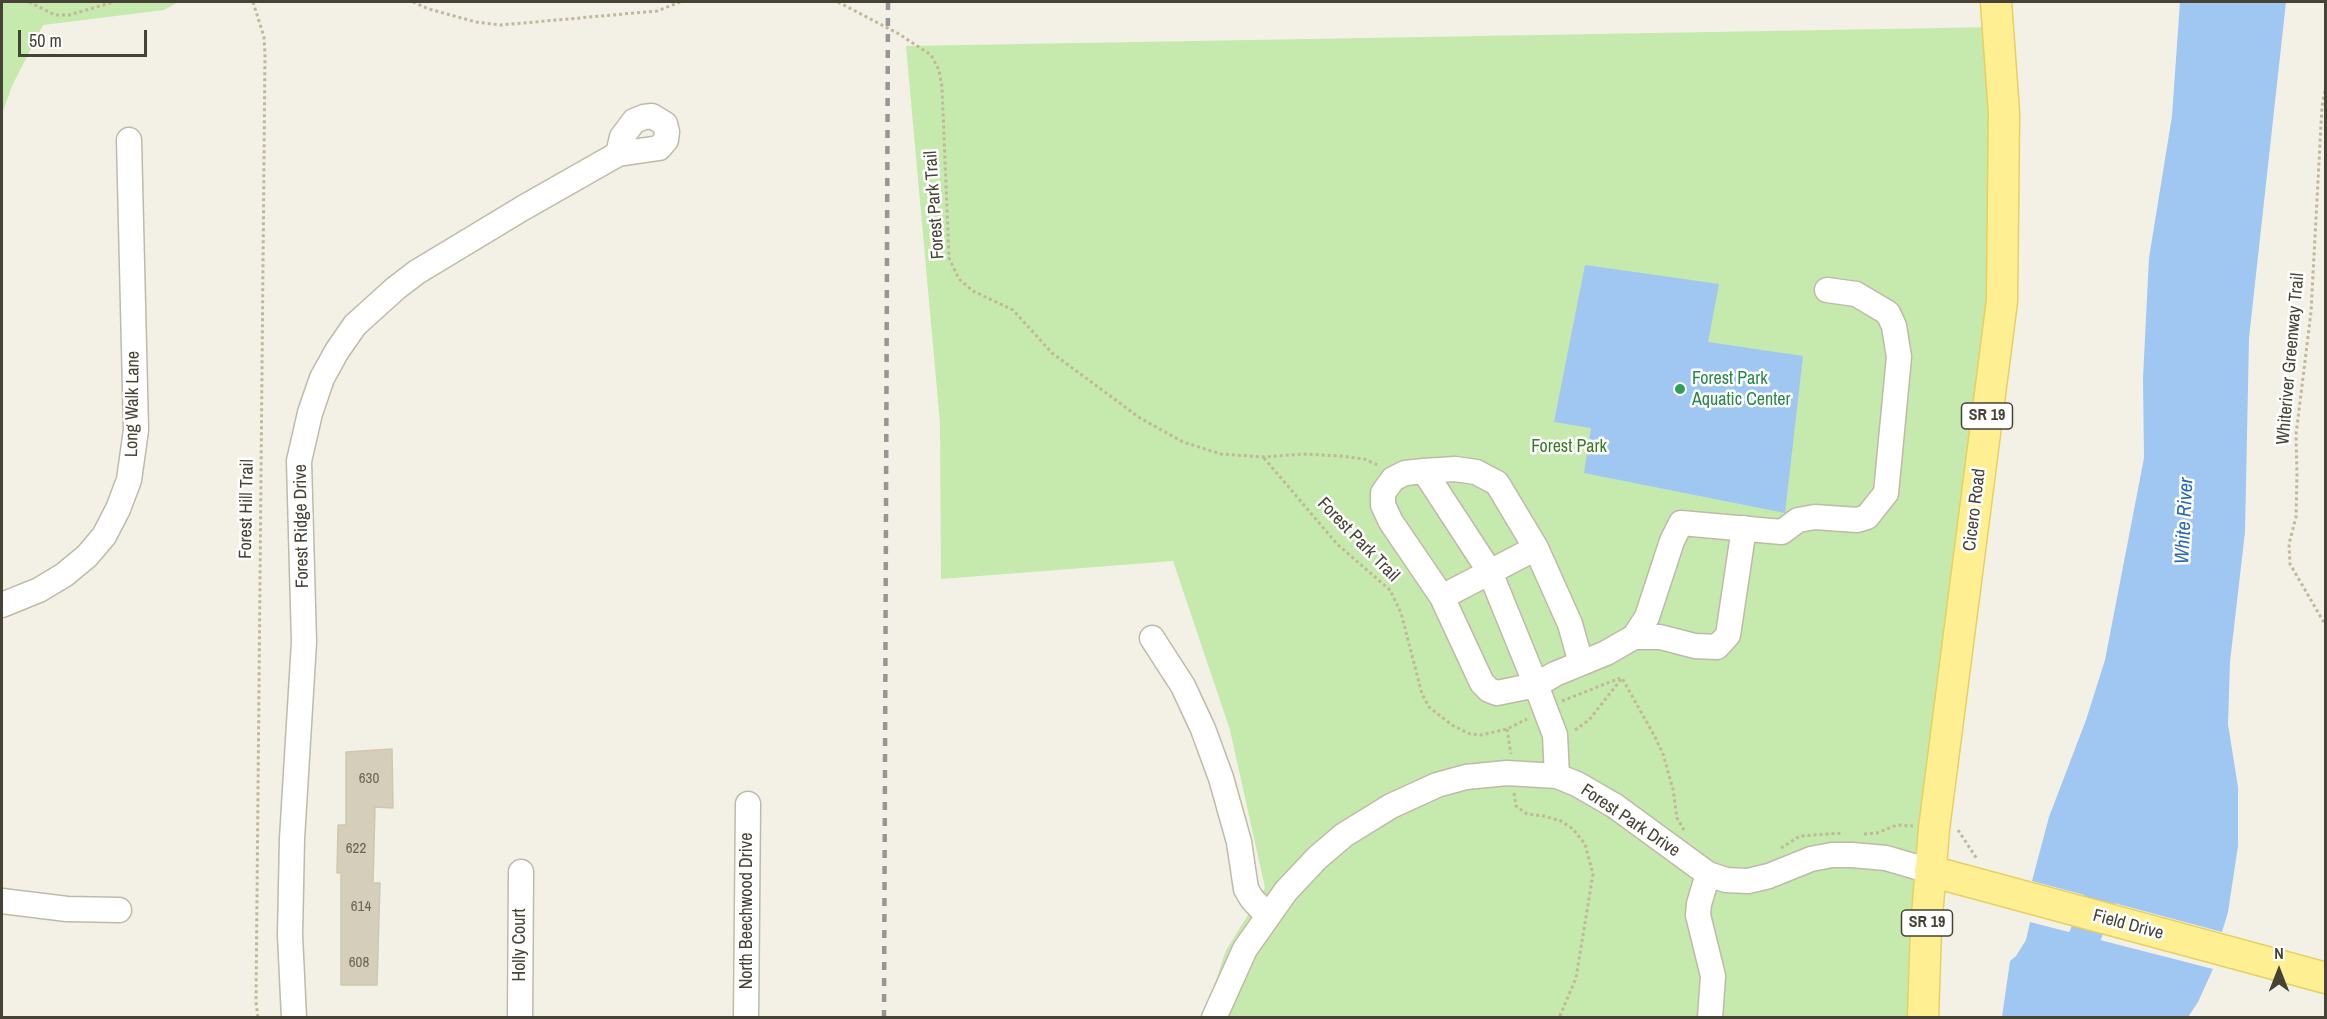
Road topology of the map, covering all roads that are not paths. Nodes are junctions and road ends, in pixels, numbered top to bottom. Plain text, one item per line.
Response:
1 (1996, 2) edge
2 (129, 140) dead end
3 (618, 154) dead end
4 (1827, 290) dead end
5 (1424, 471) junction
6 (1744, 528) junction
7 (1536, 548) junction
8 (1490, 572) junction
9 (1442, 597) junction
10 (2, 605) edge
11 (1634, 637) junction
12 (1152, 638) dead end
13 (1581, 663) junction
14 (1536, 685) junction
15 (1557, 776) junction
16 (747, 804) dead end
17 (1930, 871) junction
18 (522, 872) dead end
19 (1708, 874) junction
20 (2, 901) edge
21 (118, 910) dead end
22 (1268, 915) junction
23 (2325, 978) edge
24 (294, 1017) edge
25 (520, 1017) edge
26 (746, 1017) edge
27 (1214, 1017) edge
28 (1710, 1017) edge
29 (1923, 1017) edge

1 - 17 main road, Cicero Road / SR 19
2 - 10 street, Long Walk Lane
3 - 24 street, Forest Ridge Drive
4 - 6 street
5 - 7 street
5 - 8 street
5 - 9 street
6 - 11 street
6 - 11 street
7 - 8 street
7 - 13 street
8 - 9 street
8 - 14 street
9 - 14 street
11 - 13 street
12 - 22 street
13 - 14 street
14 - 15 street
15 - 19 street, Forest Park Drive
15 - 22 street, Forest Park Drive
16 - 26 street, North Beechwood Drive
17 - 19 street, Forest Park Drive
17 - 23 main road, Field Drive
17 - 29 main road, Cicero Road / SR 19
18 - 25 street, Holly Court
19 - 28 street
20 - 21 street
22 - 27 street, Forest Park Drive

